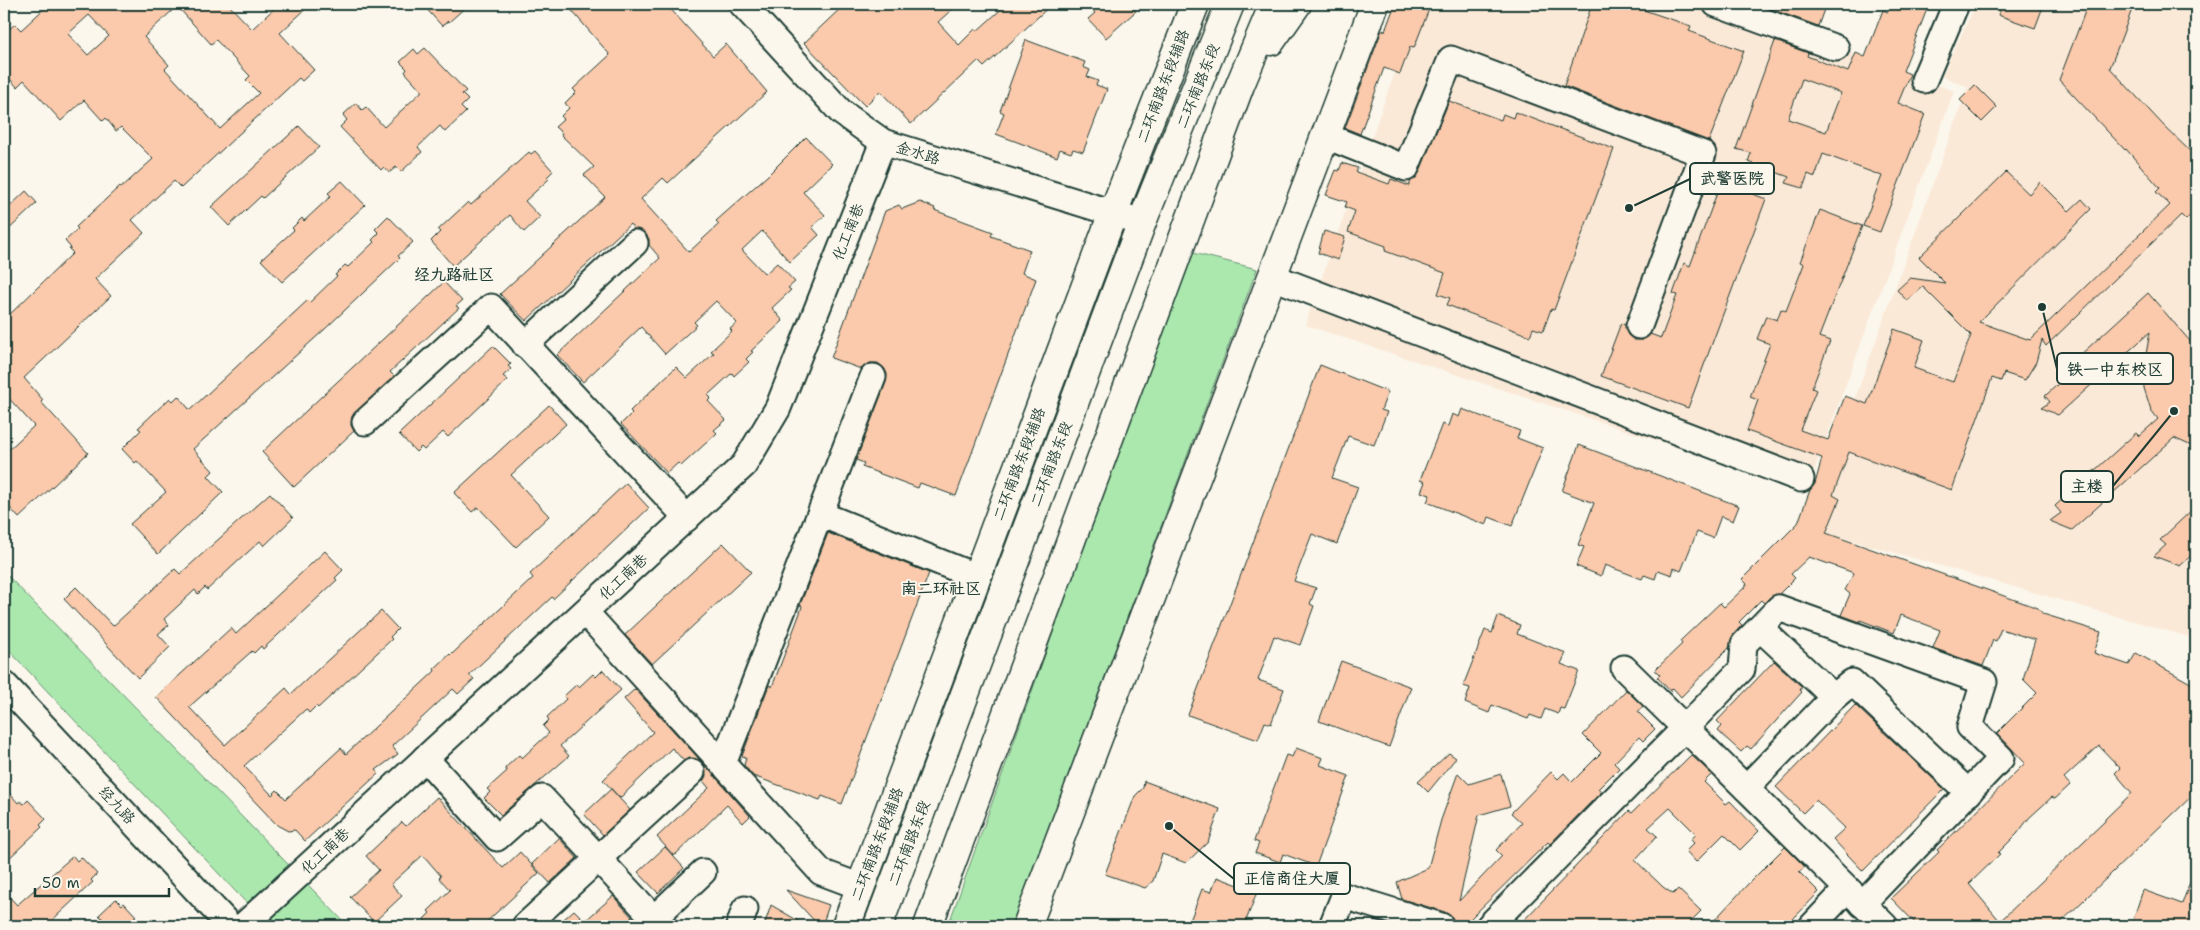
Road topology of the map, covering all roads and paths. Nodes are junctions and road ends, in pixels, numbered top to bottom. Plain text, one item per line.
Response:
1 (742, 4) edge
2 (1195, 4) edge
3 (1215, 4) edge
4 (1230, 4) edge
5 (1274, 4) edge
6 (1297, 4) edge
7 (1375, 4) edge
8 (1716, 4) edge
9 (1956, 4) edge
10 (1836, 48) dead end
11 (1203, 73) junction
12 (1924, 80) dead end
13 (1240, 85) junction
14 (1326, 136) junction
15 (883, 142) junction
16 (1114, 213) junction
17 (1142, 222) junction
18 (634, 243) dead end
19 (1273, 277) junction
20 (1640, 326) dead end
21 (526, 345) junction
22 (873, 377) dead end
23 (364, 422) dead end
24 (1801, 479) dead end
25 (820, 514) junction
26 (687, 518) junction
27 (977, 577) junction
28 (585, 612) junction
29 (1760, 628) junction
30 (1624, 668) dead end
31 (4, 684) edge
32 (1834, 697) junction
33 (1685, 728) junction
34 (425, 758) junction
35 (723, 764) junction
36 (692, 772) dead end
37 (1746, 788) junction
38 (1969, 792) junction
39 (598, 859) junction
40 (703, 872) dead end
41 (861, 887) junction
42 (1855, 897) junction
43 (654, 924) edge
44 (230, 926) edge
45 (243, 926) edge
46 (525, 926) edge
47 (846, 926) edge
48 (878, 926) edge
49 (928, 926) edge
50 (1027, 926) edge
51 (1332, 926) edge
52 (1441, 926) edge
53 (1489, 926) edge
54 (1812, 926) edge
55 (1885, 926) edge

1 - 15 street, 金水路
2 - 16 main road, 二环南路东段辅路
3 - 11 main road
4 - 11 main road, 二环南路东段
5 - 13 main road
6 - 13 main road
7 - 14 main road
8 - 10 street
9 - 12 street
11 - 17 main road, 二环南路东段
13 - 49 main road
14 - 19 main road
14 - 20 street
15 - 16 street, 金水路
15 - 26 street, 化工南巷
16 - 17 street, 金水路
16 - 27 main road, 二环南路东段辅路
17 - 48 main road, 二环南路东段
18 - 21 street
19 - 24 street
19 - 50 main road
21 - 23 street
21 - 26 street
22 - 25 street
25 - 27 street
25 - 35 street
26 - 28 street, 化工南巷
27 - 41 main road, 二环南路东段辅路
28 - 34 street, 化工南巷
28 - 35 street
29 - 32 street
29 - 33 street
29 - 38 street
30 - 33 street
31 - 44 street, 经九路
32 - 37 street
32 - 38 street
33 - 37 street
33 - 53 street
34 - 39 street
34 - 45 street, 化工南巷
35 - 41 street
36 - 39 street
37 - 42 street
38 - 42 street
39 - 43 street
39 - 46 street
40 - 43 street
41 - 47 main road, 二环南路东段辅路
42 - 54 street
42 - 55 street
51 - 52 street

